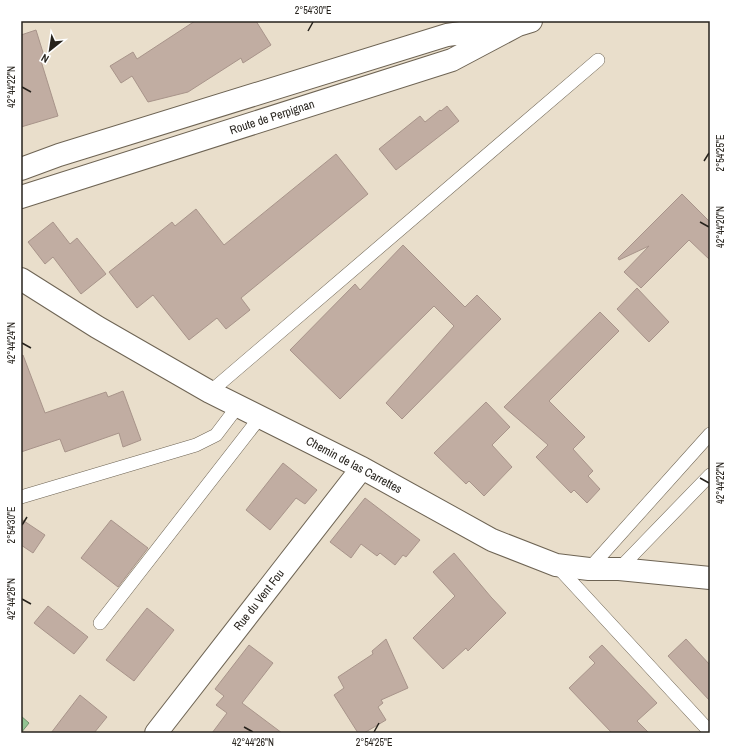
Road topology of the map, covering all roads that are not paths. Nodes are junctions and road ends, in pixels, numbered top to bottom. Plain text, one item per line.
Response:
1 (525, 23) edge
2 (598, 60) dead end
3 (59, 155) junction
4 (21, 169) edge
5 (21, 178) edge
6 (21, 197) edge
7 (21, 279) edge
8 (210, 392) junction
9 (238, 406) junction
10 (261, 416) junction
11 (710, 434) edge
12 (362, 468) junction
13 (710, 475) edge
14 (21, 497) edge
15 (556, 565) junction
16 (589, 569) junction
17 (619, 569) junction
18 (710, 578) edge
19 (100, 623) dead end
20 (165, 730) edge
21 (710, 732) edge

1 - 3 street, Route de Perpignan
1 - 6 street, Route de Perpignan
2 - 8 lane
3 - 4 street, Route de Perpignan
3 - 5 street
7 - 8 street, Chemin de las Carrettes
8 - 9 street, Chemin de las Carrettes
9 - 10 street, Chemin de las Carrettes
9 - 14 lane
10 - 12 street, Chemin de las Carrettes
10 - 19 lane
11 - 16 lane
12 - 15 street, Chemin de las Carrettes
12 - 20 street, Rue du Vent Fou
13 - 17 lane
15 - 16 street, Chemin de las Carrettes
15 - 21 lane
16 - 17 street, Chemin de las Carrettes
17 - 18 street, Chemin de las Carrettes

